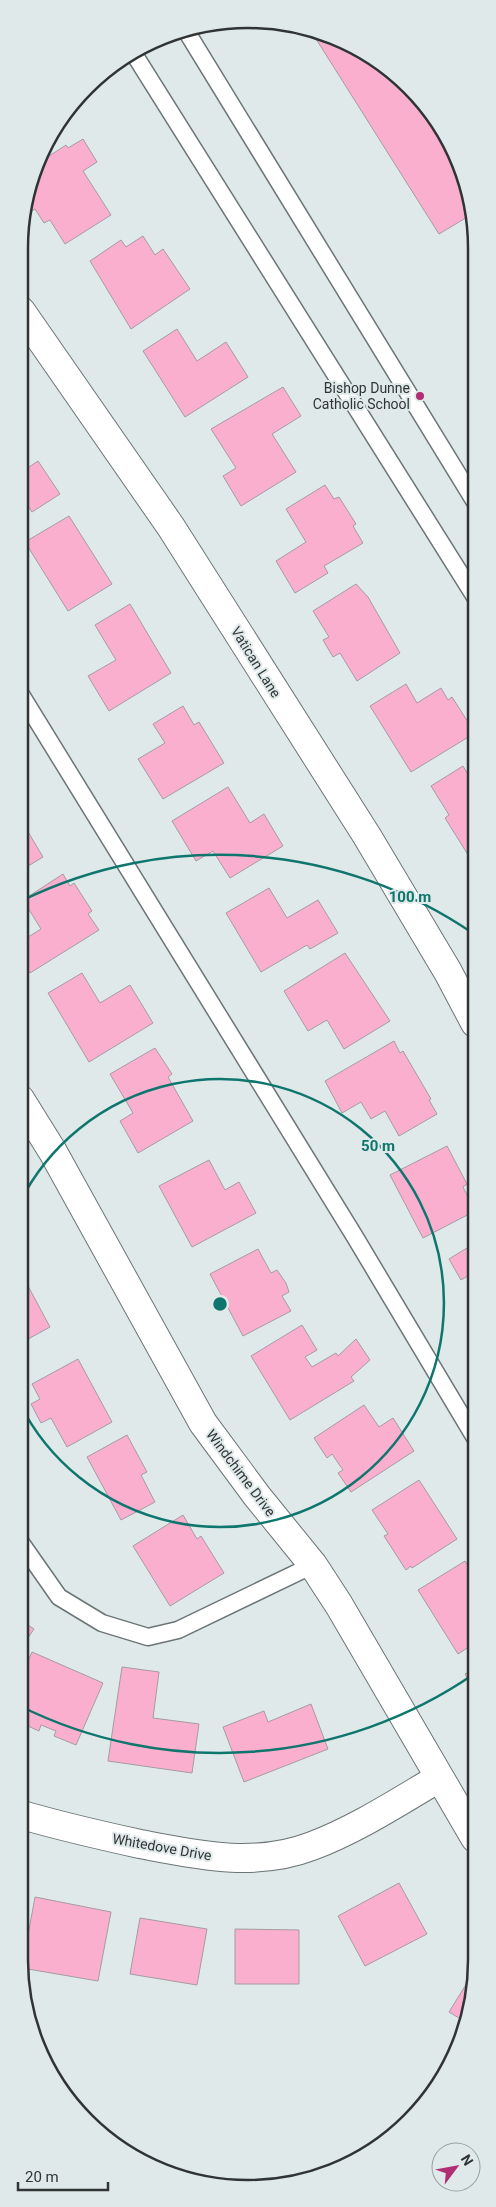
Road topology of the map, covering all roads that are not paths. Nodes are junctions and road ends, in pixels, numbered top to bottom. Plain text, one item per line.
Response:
1 (188, 36) edge
2 (136, 58) edge
3 (28, 321) edge
4 (468, 491) edge
5 (468, 586) edge
6 (28, 705) edge
7 (468, 1010) edge
8 (28, 1112) edge
9 (468, 1426) edge
10 (28, 1553) edge
11 (314, 1565) junction
12 (439, 1778) junction
13 (28, 1817) edge
14 (468, 1826) edge

1 - 4 lane
2 - 5 lane
3 - 7 street, Vatican Lane
6 - 9 lane
8 - 11 street, Windchime Drive
10 - 11 lane
11 - 12 street, Windchime Drive
12 - 13 street, Whitedove Drive
12 - 14 street, Windchime Drive

